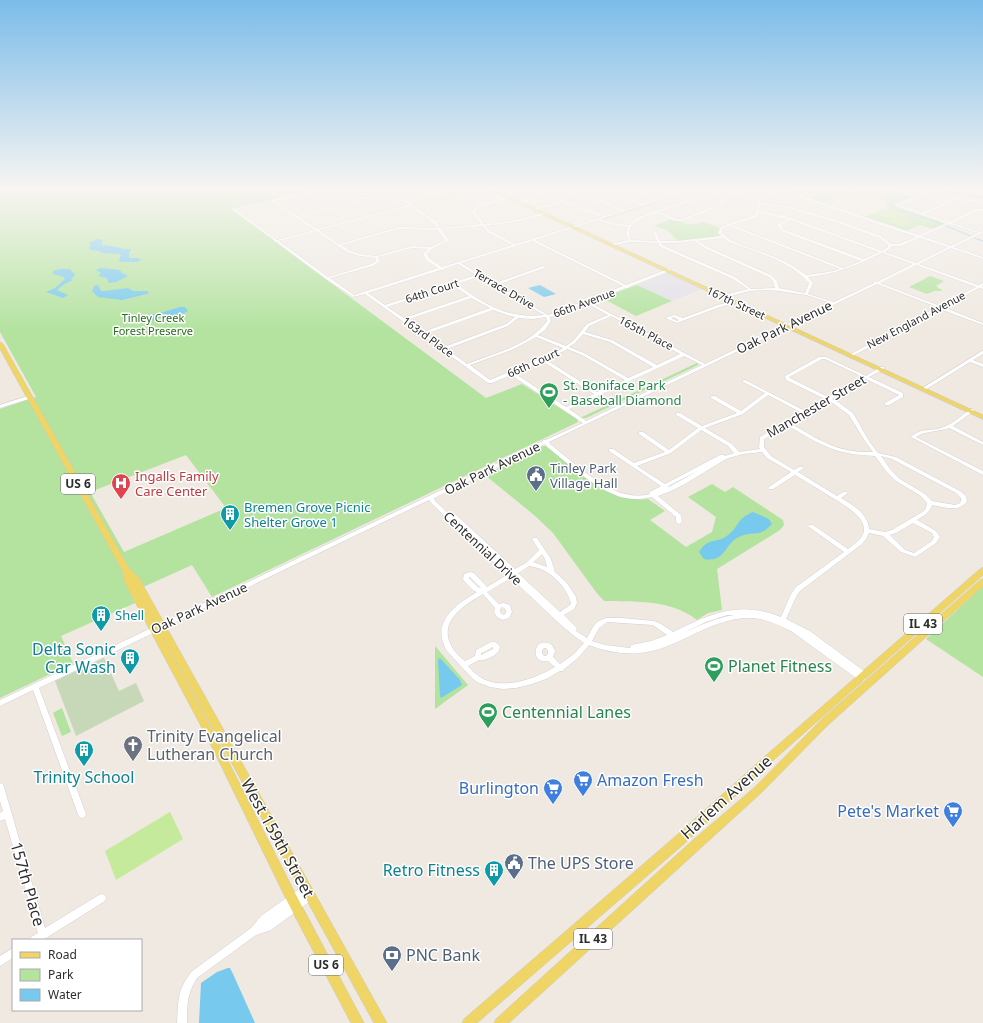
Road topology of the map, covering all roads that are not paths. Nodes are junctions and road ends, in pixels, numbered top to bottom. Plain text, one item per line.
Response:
1 (269, 237) edge
2 (291, 237) edge
3 (326, 237) edge
4 (368, 237) edge
5 (445, 237) edge
6 (499, 237) edge
7 (543, 237) edge
8 (595, 237) edge
9 (628, 237) edge
10 (657, 237) edge
11 (724, 237) joint
12 (759, 237) edge
13 (799, 237) edge
14 (839, 237) edge
15 (879, 237) edge
16 (917, 237) edge
17 (921, 237) edge
18 (973, 237) edge
19 (532, 240) junction
20 (695, 240) junction
21 (275, 241) junction
22 (630, 241) junction
23 (659, 242) junction
24 (338, 245) junction
25 (514, 245) junction
26 (613, 245) junction
27 (890, 245) junction
28 (951, 247) junction
29 (430, 248) junction
30 (882, 252) junction
31 (376, 257) junction
32 (983, 258) edge
33 (863, 260) junction
34 (459, 264) junction
35 (916, 264) junction
36 (544, 267) dead end
37 (442, 269) junction
38 (843, 269) junction
39 (668, 271) junction
40 (480, 275) junction
41 (806, 276) junction
42 (327, 278) junction
43 (875, 282) junction
44 (453, 284) junction
45 (496, 284) junction
46 (983, 284) edge
47 (627, 287) junction
48 (978, 287) junction
49 (983, 288) edge
50 (778, 289) junction
51 (750, 290) junction
52 (366, 293) junction
53 (806, 294) junction
54 (472, 296) junction
55 (724, 296) junction
56 (587, 302) junction
57 (734, 302) junction
58 (834, 303) junction
59 (385, 306) junction
60 (940, 308) junction
61 (492, 309) junction
62 (611, 315) junction
63 (548, 316) junction
64 (517, 317) junction
65 (404, 320) junction
66 (683, 320) dead end
67 (983, 324) edge
68 (787, 326) junction
69 (582, 332) junction
70 (423, 334) junction
71 (537, 336) junction
72 (0, 345) edge
73 (568, 347) junction
74 (444, 349) junction
75 (983, 352) edge
76 (684, 354) junction
77 (851, 355) junction
78 (543, 360) junction
79 (969, 360) junction
80 (466, 365) junction
81 (704, 365) junction
82 (983, 366) edge
83 (657, 367) junction
84 (880, 368) junction
85 (511, 373) junction
86 (866, 377) junction
87 (628, 380) junction
88 (745, 381) dead end
89 (490, 382) joint
90 (924, 388) junction
91 (768, 393) junction
92 (597, 394) junction
93 (713, 397) dead end
94 (30, 398) junction
95 (828, 399) junction
96 (887, 404) dead end
97 (0, 407) edge
98 (565, 410) junction
99 (972, 411) junction
100 (804, 412) junction
101 (741, 413) junction
102 (678, 414) dead end
103 (983, 416) edge
104 (585, 422) junction
105 (786, 423) junction
106 (949, 426) junction
107 (701, 428) junction
108 (641, 433) dead end
109 (546, 442) junction
110 (983, 444) edge
111 (762, 449) junction
112 (611, 450) dead end
113 (669, 452) junction
114 (736, 452) junction
115 (877, 454) junction
116 (634, 465) junction
117 (801, 468) dead end
118 (794, 473) junction
119 (983, 473) edge
120 (602, 484) junction
121 (668, 488) junction
122 (771, 488) dead end
123 (845, 493) dead end
124 (654, 496) junction
125 (431, 498) junction
126 (837, 498) junction
127 (930, 503) junction
128 (914, 521) junction
129 (679, 522) dead end
130 (811, 526) dead end
131 (867, 531) junction
132 (885, 534) junction
133 (535, 539) dead end
134 (542, 550) junction
135 (848, 552) junction
136 (528, 564) junction
137 (983, 570) edge
138 (552, 572) junction
139 (513, 574) junction
140 (983, 582) edge
141 (484, 592) junction
142 (498, 607) dead end
143 (558, 616) junction
144 (782, 621) junction
145 (157, 628) junction
146 (672, 635) junction
147 (589, 640) junction
148 (549, 656) dead end
149 (478, 657) dead end
150 (464, 666) junction
151 (561, 669) junction
152 (866, 680) junction
153 (35, 686) junction
154 (0, 703) edge
155 (0, 787) edge
156 (82, 814) dead end
157 (4, 815) edge
158 (308, 892) junction
159 (102, 898) dead end
160 (294, 902) junction
161 (43, 935) junction
162 (36, 939) edge
163 (12, 954) edge
164 (0, 961) edge
165 (182, 1023) edge
166 (358, 1023) edge
167 (381, 1023) edge
168 (468, 1023) edge
169 (500, 1023) edge

1 - 21 street
2 - 21 street
3 - 24 street
4 - 24 street
5 - 29 street
6 - 25 street
7 - 19 street
8 - 26 main road, 167th Street
9 - 22 street
10 - 23 street
11 - 20 street
11 - 41 street
12 - 38 street
13 - 33 street
14 - 30 street
15 - 27 street
16 - 27 street
17 - 28 street
18 - 28 street, Oak Park Avenue
19 - 25 street
19 - 47 street
20 - 23 street
20 - 50 street
21 - 42 street
22 - 23 street
22 - 26 street
23 - 51 street
24 - 31 street
25 - 34 street
26 - 39 main road, 167th Street
27 - 30 street
28 - 32 street
28 - 35 street, Oak Park Avenue
29 - 31 street
29 - 37 street
30 - 33 street
30 - 35 street
31 - 42 street
33 - 38 street
34 - 37 street
34 - 40 street, Terrace Drive
35 - 43 street, Oak Park Avenue
35 - 48 street
36 - 45 street
37 - 52 street
38 - 41 street
39 - 47 street, 66th Avenue
39 - 55 main road, 167th Street
40 - 44 street, 64th Court
40 - 45 street, Terrace Drive
41 - 53 street
42 - 52 street
43 - 58 street, Oak Park Avenue
43 - 60 street
44 - 54 street
44 - 59 street, 64th Court
45 - 63 street, Terrace Drive
46 - 48 street, New England Avenue
47 - 56 street, 66th Avenue
48 - 49 street
48 - 60 street, New England Avenue
50 - 51 street
50 - 53 street
51 - 55 street
52 - 59 street, 163rd Place
53 - 58 street
54 - 61 street
54 - 65 street
55 - 57 main road, 167th Street
55 - 68 main road, 167th Street
56 - 62 street, 165th Place
56 - 63 street, 66th Avenue
57 - 66 street
57 - 68 main road, 167th Street
58 - 68 street, Oak Park Avenue
59 - 65 street, 163rd Place
60 - 67 street
60 - 77 street, New England Avenue
61 - 64 street
61 - 70 street
62 - 69 street, 66th Court
62 - 76 street, 165th Place
63 - 64 street
63 - 71 street, 66th Avenue
64 - 74 street
65 - 70 street, 163rd Place
68 - 77 main road, 167th Street
68 - 81 street, Oak Park Avenue
69 - 73 street, 66th Court
69 - 83 street
70 - 74 street, 163rd Place
71 - 73 street
71 - 80 street
72 - 94 main road, West 159th Street / US 6
73 - 78 street, 66th Court
73 - 87 street
74 - 80 street, 163rd Place
75 - 79 street
76 - 81 street, 165th Place
76 - 83 street
77 - 84 main road, 167th Street
78 - 85 street, 66th Court
78 - 92 street
79 - 82 street
79 - 90 street
80 - 89 street, 163rd Place
81 - 104 street, Oak Park Avenue
83 - 87 street
84 - 86 street, Manchester Street
84 - 90 main road, 167th Street
85 - 89 street, 66th Court
85 - 98 street
86 - 95 street, Manchester Street
86 - 95 street
86 - 96 street
87 - 92 street
88 - 91 street
90 - 99 main road, 167th Street
91 - 100 street
91 - 101 street
92 - 98 street
93 - 101 street
94 - 97 street
94 - 145 main road, West 159th Street / US 6
95 - 100 street, Manchester Street
95 - 115 street
98 - 104 street
99 - 103 main road, 167th Street
99 - 106 street
100 - 105 street, Manchester Street
101 - 107 street
102 - 107 street
104 - 109 street, Oak Park Avenue
105 - 111 street, Manchester Street
105 - 115 street
106 - 110 street
106 - 119 street
107 - 113 street
107 - 114 street
108 - 113 street
109 - 120 street
109 - 125 street, Oak Park Avenue
111 - 114 street
111 - 118 street
112 - 116 street
113 - 116 street
114 - 121 street
115 - 127 street
115 - 127 street
116 - 121 street
117 - 118 street
118 - 122 street
118 - 126 street
120 - 121 street
120 - 124 street
121 - 124 street
123 - 126 street
124 - 129 street
125 - 139 street, Centennial Drive
125 - 145 street, Oak Park Avenue
126 - 131 street
127 - 128 street
128 - 132 street
128 - 132 street
130 - 135 street
131 - 132 street
131 - 135 street
133 - 134 street
134 - 136 street
134 - 138 street
135 - 144 street
136 - 138 street
136 - 139 street
137 - 152 main road, Harlem Avenue / IL 43
138 - 143 street
139 - 141 street
139 - 143 street, Centennial Drive
140 - 152 main road, Harlem Avenue / IL 43
141 - 142 street
141 - 150 street
143 - 147 street, Centennial Drive
144 - 146 street, Centennial Drive
144 - 147 street, Centennial Drive
144 - 152 street
145 - 153 street, Oak Park Avenue
145 - 158 main road, West 159th Street / US 6
145 - 160 main road, West 159th Street / US 6
146 - 147 street, Centennial Drive
146 - 147 street
147 - 151 street
148 - 151 street
149 - 150 street
150 - 151 street
152 - 168 main road, Harlem Avenue / IL 43
152 - 169 main road, Harlem Avenue / IL 43
153 - 154 street, Oak Park Avenue
153 - 156 street
155 - 157 street, 157th Place
157 - 161 street, 157th Place
158 - 160 street
158 - 167 main road, West 159th Street / US 6
159 - 161 street
160 - 165 street
160 - 166 main road, West 159th Street / US 6
161 - 162 street
163 - 164 street

